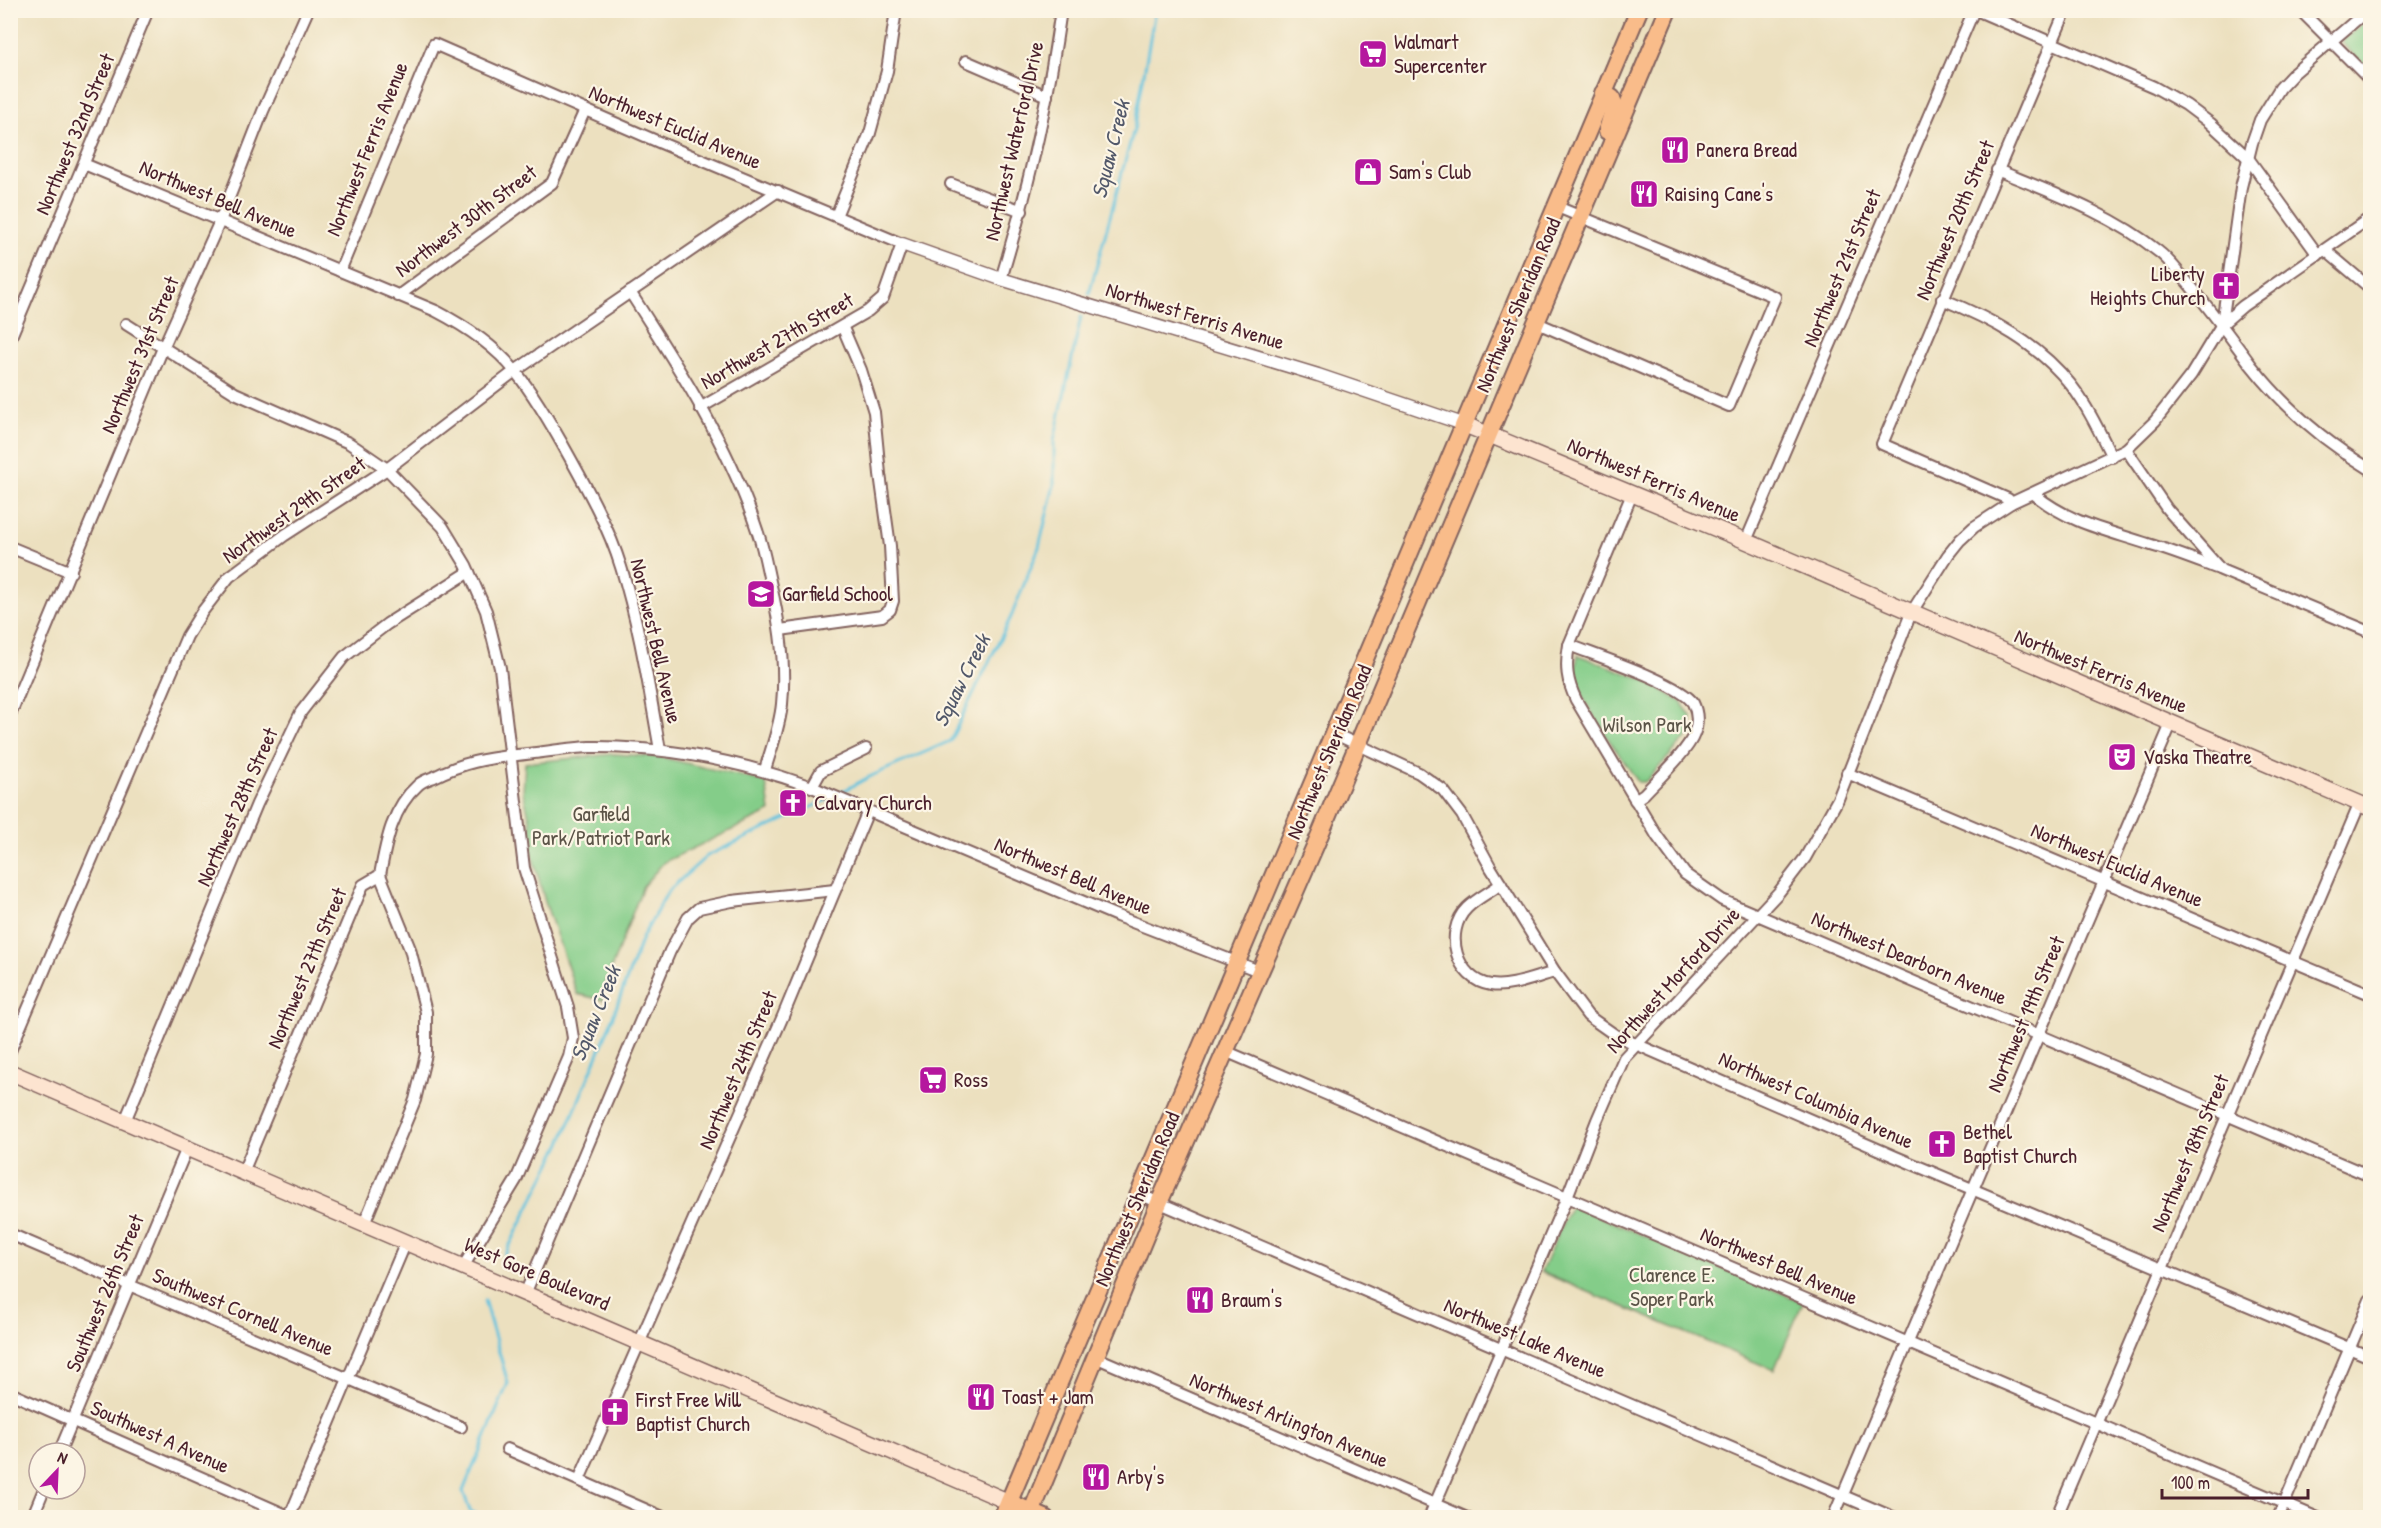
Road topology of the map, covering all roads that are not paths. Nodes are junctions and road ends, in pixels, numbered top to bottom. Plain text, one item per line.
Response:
1 (148, 10) edge
2 (308, 10) edge
3 (896, 10) edge
4 (1061, 10) edge
5 (1640, 10) edge
6 (1649, 10) edge
7 (1668, 10) edge
8 (1975, 10) edge
9 (2066, 10) edge
10 (2300, 10) edge
11 (2368, 10) edge
12 (2331, 41) junction
13 (2052, 42) junction
14 (434, 44) joint
15 (966, 61) dead end
16 (2370, 80) edge
17 (1603, 93) junction
18 (1047, 96) junction
19 (1628, 104) junction
20 (585, 110) junction
21 (2248, 159) junction
22 (84, 164) junction
23 (1997, 170) junction
24 (1598, 176) junction
25 (951, 184) dead end
26 (778, 192) junction
27 (1555, 206) junction
28 (1022, 211) junction
29 (836, 216) junction
30 (1581, 216) junction
31 (2370, 218) edge
32 (220, 220) junction
33 (902, 244) junction
34 (2321, 252) junction
35 (340, 271) junction
36 (1000, 279) junction
37 (2370, 288) edge
38 (630, 292) junction
39 (398, 296) junction
40 (1942, 299) junction
41 (1535, 322) junction
42 (126, 324) dead end
43 (2222, 324) junction
44 (843, 328) junction
45 (10, 339) edge
46 (163, 348) junction
47 (515, 371) junction
48 (700, 408) junction
49 (1464, 424) junction
50 (1488, 433) junction
51 (2126, 449) junction
52 (2112, 457) junction
53 (387, 469) junction
54 (2370, 469) edge
55 (1632, 494) junction
56 (2034, 494) junction
57 (2011, 503) junction
58 (1746, 542) junction
59 (10, 547) edge
60 (2221, 570) junction
61 (71, 572) junction
62 (469, 572) junction
63 (1911, 613) junction
64 (780, 630) junction
65 (2370, 632) edge
66 (1569, 645) junction
67 (10, 715) edge
68 (2171, 724) junction
69 (1335, 734) junction
70 (1357, 744) junction
71 (866, 749) dead end
72 (660, 750) junction
73 (509, 756) junction
74 (765, 770) junction
75 (1847, 773) junction
76 (816, 789) junction
77 (1635, 800) junction
78 (2365, 806) edge
79 (868, 812) junction
80 (380, 875) junction
81 (2104, 881) junction
82 (1501, 884) junction
83 (835, 890) junction
84 (1757, 915) junction
85 (2293, 961) junction
86 (1237, 963) junction
87 (1259, 972) junction
88 (1555, 972) junction
89 (2370, 994) edge
90 (2039, 1035) junction
91 (1637, 1043) junction
92 (10, 1051) edge
93 (1224, 1051) junction
94 (10, 1072) edge
95 (2227, 1115) junction
96 (125, 1121) junction
97 (188, 1148) junction
98 (243, 1172) junction
99 (2370, 1176) edge
100 (1973, 1188) junction
101 (1139, 1194) junction
102 (1567, 1197) junction
103 (1159, 1203) junction
104 (364, 1224) junction
105 (10, 1234) edge
106 (406, 1242) junction
107 (463, 1267) junction
108 (2162, 1269) junction
109 (130, 1285) junction
110 (525, 1293) junction
111 (2370, 1300) edge
112 (1908, 1342) junction
113 (640, 1343) junction
114 (1502, 1349) junction
115 (2350, 1349) junction
116 (1095, 1357) junction
117 (2370, 1357) edge
118 (348, 1378) junction
119 (10, 1393) edge
120 (73, 1420) junction
121 (2097, 1423) junction
122 (461, 1427) dead end
123 (64, 1441) edge
124 (507, 1449) dead end
125 (579, 1480) junction
126 (1843, 1495) junction
127 (39, 1501) edge
128 (1009, 1502) junction
129 (2284, 1503) junction
130 (1435, 1504) junction
131 (1035, 1516) edge
132 (291, 1517) edge
133 (32, 1518) edge
134 (665, 1518) edge
135 (1002, 1518) edge
136 (1429, 1518) edge
137 (1467, 1518) edge
138 (1833, 1518) edge
139 (1895, 1518) edge
140 (2056, 1518) edge
141 (2278, 1518) edge
142 (2318, 1518) edge

1 - 22 street, Northwest 32nd Street
2 - 32 street, Northwest 31st Street
3 - 29 street
4 - 18 street, Northwest Waterford Drive
5 - 17 main road, Northwest Sheridan Road
6 - 19 main road
7 - 19 main road, Northwest Sheridan Road
8 - 13 street
8 - 58 street, Northwest 21st Street
9 - 13 street, Northwest 20th Street
10 - 12 street
11 - 12 street
12 - 16 street
12 - 21 street
13 - 21 street
13 - 23 street, Northwest 20th Street
14 - 20 street, Northwest Euclid Avenue
14 - 35 street, Northwest Ferris Avenue
15 - 18 street
17 - 24 main road
17 - 27 main road, Northwest Sheridan Road
18 - 28 street, Northwest Waterford Drive
19 - 24 main road, Northwest Sheridan Road
20 - 26 street, Northwest Euclid Avenue
20 - 39 street, Northwest 30th Street
21 - 34 street
21 - 43 street
22 - 32 street, Northwest Bell Avenue
22 - 45 street, Northwest 32nd Street
23 - 40 street, Northwest 20th Street
23 - 43 street
24 - 30 main road, Northwest Sheridan Road
25 - 28 street
26 - 29 street, Northwest Euclid Avenue
26 - 38 street, Northwest 29th Street
27 - 30 street
27 - 49 main road, Northwest Sheridan Road
28 - 36 street, Northwest Waterford Drive
29 - 33 street, Northwest Euclid Avenue
30 - 41 main road, Northwest Sheridan Road
30 - 41 street
31 - 34 street
32 - 35 street, Northwest Bell Avenue
32 - 46 street, Northwest 31st Street
33 - 36 street, Northwest Ferris Avenue
33 - 44 street, Northwest 27th Street
34 - 37 street
34 - 43 street
35 - 39 street, Northwest Bell Avenue
36 - 49 street, Northwest Ferris Avenue
38 - 47 street, Northwest 29th Street
38 - 48 street
39 - 47 street, Northwest Bell Avenue
40 - 52 street
40 - 57 street, Northwest 20th Street
41 - 50 main road, Northwest Sheridan Road
42 - 46 street
43 - 51 street, Northwest Morford Drive
43 - 54 street
44 - 48 street, Northwest 27th Street
44 - 64 street
46 - 53 street
46 - 61 street, Northwest 31st Street
47 - 53 street, Northwest 29th Street
47 - 72 street, Northwest Bell Avenue
48 - 64 street
49 - 50 main road, Northwest Ferris Avenue
49 - 69 main road, Northwest Sheridan Road
50 - 55 main road, Northwest Ferris Avenue
50 - 70 main road, Northwest Sheridan Road
51 - 52 street, Northwest Morford Drive
51 - 60 street
52 - 56 street, Northwest Morford Drive
53 - 62 street
53 - 92 street, Northwest 29th Street
55 - 58 main road, Northwest Ferris Avenue
55 - 66 street, Northwest Dearborn Avenue
56 - 57 street, Northwest Morford Drive
56 - 60 street
57 - 63 street, Northwest Morford Drive
58 - 63 main road, Northwest Ferris Avenue
59 - 61 street
60 - 65 street
61 - 67 street, Northwest 31st Street
62 - 73 street
62 - 96 street, Northwest 28th Street
63 - 68 main road, Northwest Ferris Avenue
63 - 75 street, Northwest Morford Drive
64 - 74 street
66 - 77 street, Northwest Dearborn Avenue
66 - 77 street
68 - 78 main road, Northwest Ferris Avenue
68 - 81 street, Northwest 19th Street
69 - 70 street, Northwest Columbia Avenue
69 - 86 main road, Northwest Sheridan Road
70 - 82 street, Northwest Columbia Avenue
70 - 87 main road, Northwest Sheridan Road
71 - 76 street
72 - 73 street
72 - 74 street, Northwest Bell Avenue
73 - 80 street
73 - 107 street
74 - 76 street, Northwest Bell Avenue
75 - 81 street, Northwest Euclid Avenue
75 - 84 street, Northwest Morford Drive
76 - 79 street, Northwest Bell Avenue
77 - 84 street, Northwest Dearborn Avenue
78 - 85 street, Northwest 18th Street
79 - 83 street, Northwest 24th Street
79 - 86 street, Northwest Bell Avenue
80 - 98 street, Northwest 27th Street
80 - 104 street
81 - 85 street, Northwest Euclid Avenue
81 - 90 street, Northwest 19th Street
82 - 88 street, Northwest Columbia Avenue
82 - 88 street
83 - 110 street
83 - 113 street, Northwest 24th Street
84 - 90 street, Northwest Dearborn Avenue
84 - 91 street, Northwest Morford Drive
85 - 89 street, Northwest Euclid Avenue
85 - 95 street, Northwest 18th Street
86 - 87 street, Northwest Bell Avenue
86 - 101 main road, Northwest Sheridan Road
87 - 93 main road, Northwest Sheridan Road
88 - 91 street, Northwest Columbia Avenue
90 - 95 street, Northwest Dearborn Avenue
90 - 100 street, Northwest 19th Street
91 - 100 street, Northwest Columbia Avenue
91 - 102 street, Northwest Morford Drive
93 - 102 street, Northwest Bell Avenue
93 - 103 main road, Northwest Sheridan Road
94 - 96 main road, West Gore Boulevard
95 - 99 street, Northwest Dearborn Avenue
95 - 108 street, Northwest 18th Street
96 - 97 main road, West Gore Boulevard
97 - 98 main road, West Gore Boulevard
97 - 109 street, Southwest 26th Street
98 - 104 main road, West Gore Boulevard
100 - 108 street, Northwest Columbia Avenue
100 - 112 street, Northwest 19th Street
101 - 103 street, Northwest Lake Avenue
101 - 128 main road, Northwest Sheridan Road
102 - 112 street, Northwest Bell Avenue
102 - 114 street, Northwest Morford Drive
103 - 114 street, Northwest Lake Avenue
103 - 116 main road, Northwest Sheridan Road
104 - 106 main road, West Gore Boulevard
105 - 109 street, Southwest Cornell Avenue
106 - 107 main road, West Gore Boulevard
106 - 118 street
107 - 110 main road, West Gore Boulevard
108 - 115 street, Northwest Columbia Avenue
108 - 121 street, Northwest 18th Street
109 - 118 street, Southwest Cornell Avenue
109 - 120 street, Southwest 26th Street
110 - 113 main road, West Gore Boulevard
111 - 115 street
112 - 121 street, Northwest Bell Avenue
112 - 126 street, Northwest 19th Street
113 - 125 street, Northwest 24th Street
113 - 128 main road, West Gore Boulevard
114 - 126 street, Northwest Lake Avenue
114 - 130 street, Northwest Morford Drive
115 - 117 street, Northwest Columbia Avenue
115 - 129 street
116 - 130 street, Northwest Arlington Avenue
116 - 131 main road, Northwest Sheridan Road
118 - 122 street, Southwest Cornell Avenue
118 - 132 street
119 - 120 street, Southwest A Avenue
120 - 123 street, Southwest 26th Street
120 - 132 street, Southwest A Avenue
121 - 129 street, Northwest Bell Avenue
121 - 140 street, Northwest 18th Street
124 - 125 street
125 - 134 street
126 - 138 street, Northwest 19th Street
126 - 139 street, Northwest Lake Avenue
127 - 133 street
128 - 131 main road, West Gore Boulevard
128 - 135 main road, Northwest Sheridan Road
129 - 141 street
129 - 142 street, Northwest Bell Avenue
130 - 136 street, Northwest Morford Drive
130 - 137 street, Northwest Arlington Avenue

